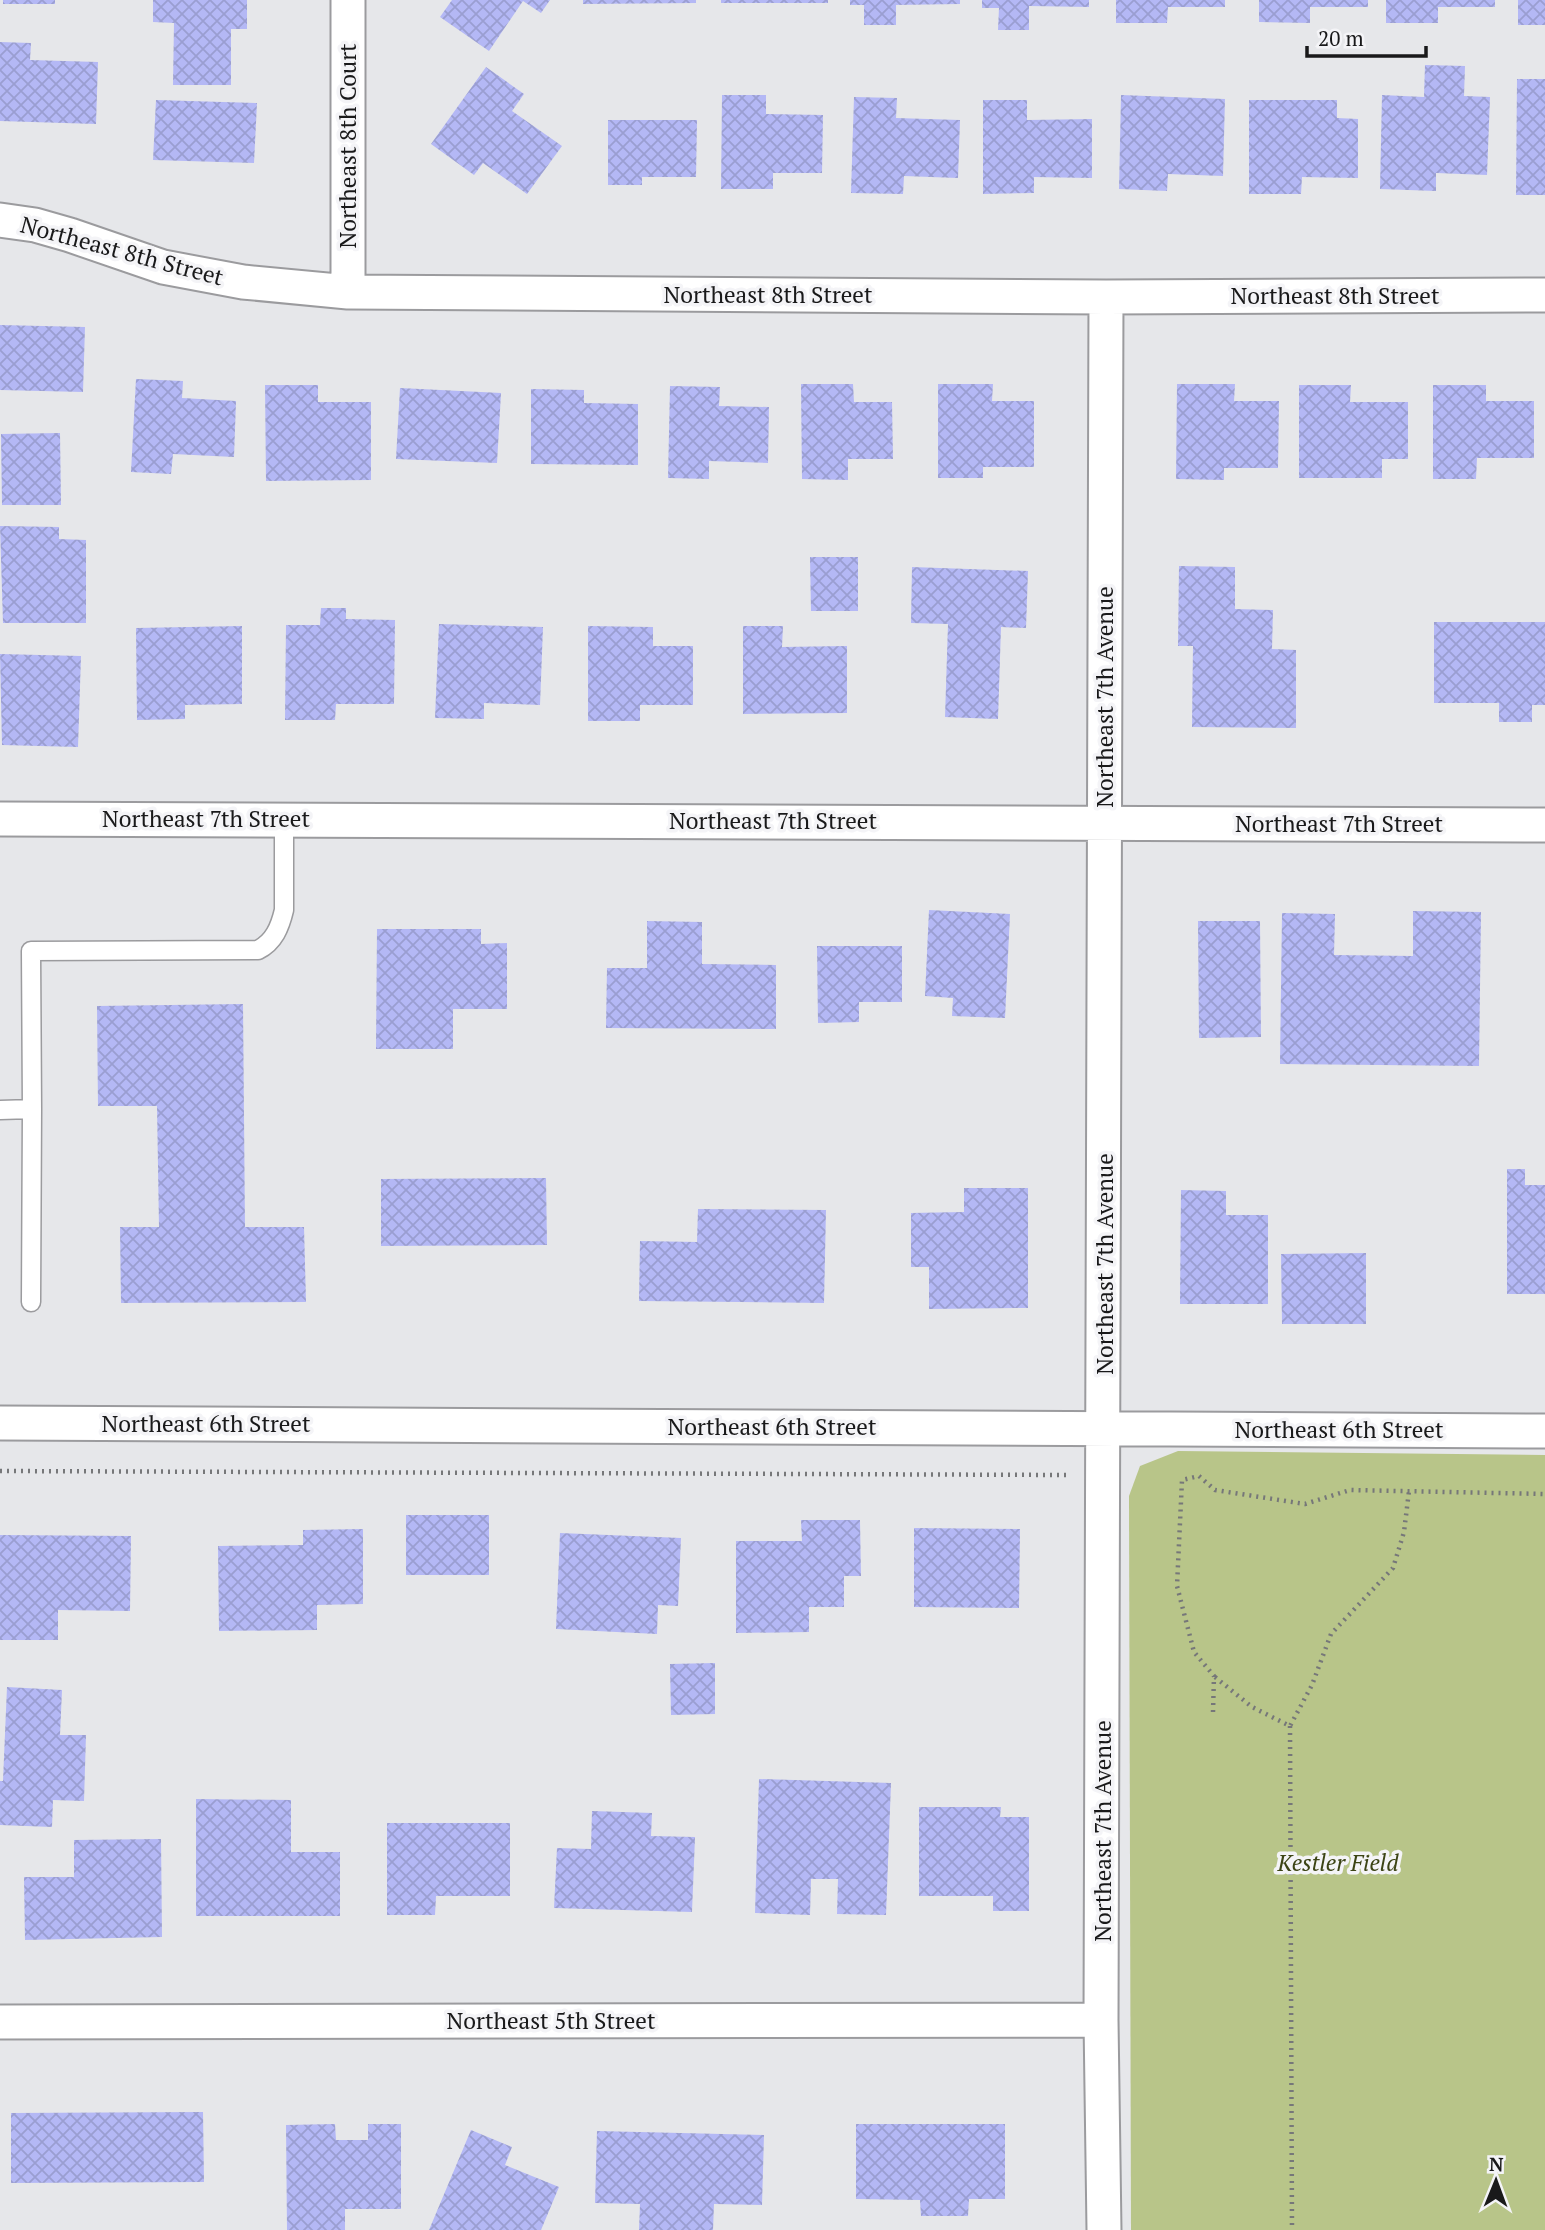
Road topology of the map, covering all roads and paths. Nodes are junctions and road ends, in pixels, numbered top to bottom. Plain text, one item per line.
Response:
1 (348, 0) edge
2 (0, 220) edge
3 (348, 292) junction
4 (1545, 295) edge
5 (1106, 297) junction
6 (0, 819) edge
7 (284, 819) junction
8 (1105, 823) junction
9 (1545, 825) edge
10 (0, 1110) edge
11 (32, 1110) junction
12 (31, 1301) dead end
13 (0, 1423) edge
14 (1105, 1428) junction
15 (1545, 1431) edge
16 (0, 1471) edge
17 (1104, 1475) junction
18 (1409, 1491) junction
19 (1545, 1494) edge
20 (1214, 1676) junction
21 (1213, 1712) dead end
22 (1290, 1726) junction
23 (1101, 2020) junction
24 (0, 2022) edge
25 (1104, 2230) edge
26 (1292, 2230) edge

1 - 3 street, Northeast 8th Court
2 - 3 street, Northeast 8th Street
3 - 5 street, Northeast 8th Street
4 - 5 street, Northeast 8th Street
5 - 8 street, Northeast 7th Avenue
6 - 7 street, Northeast 7th Street
7 - 8 street, Northeast 7th Street
7 - 11 lane
8 - 9 street, Northeast 7th Street
8 - 14 street, Northeast 7th Avenue
10 - 11 lane
11 - 12 lane
13 - 14 street, Northeast 6th Street
14 - 15 street, Northeast 6th Street
14 - 17 street, Northeast 7th Avenue
16 - 17 path
17 - 23 street, Northeast 7th Avenue
18 - 19 path
18 - 20 path
18 - 22 path
20 - 21 path
20 - 22 path
22 - 26 path
23 - 24 street, Northeast 5th Street
23 - 25 street, Northeast 7th Avenue

